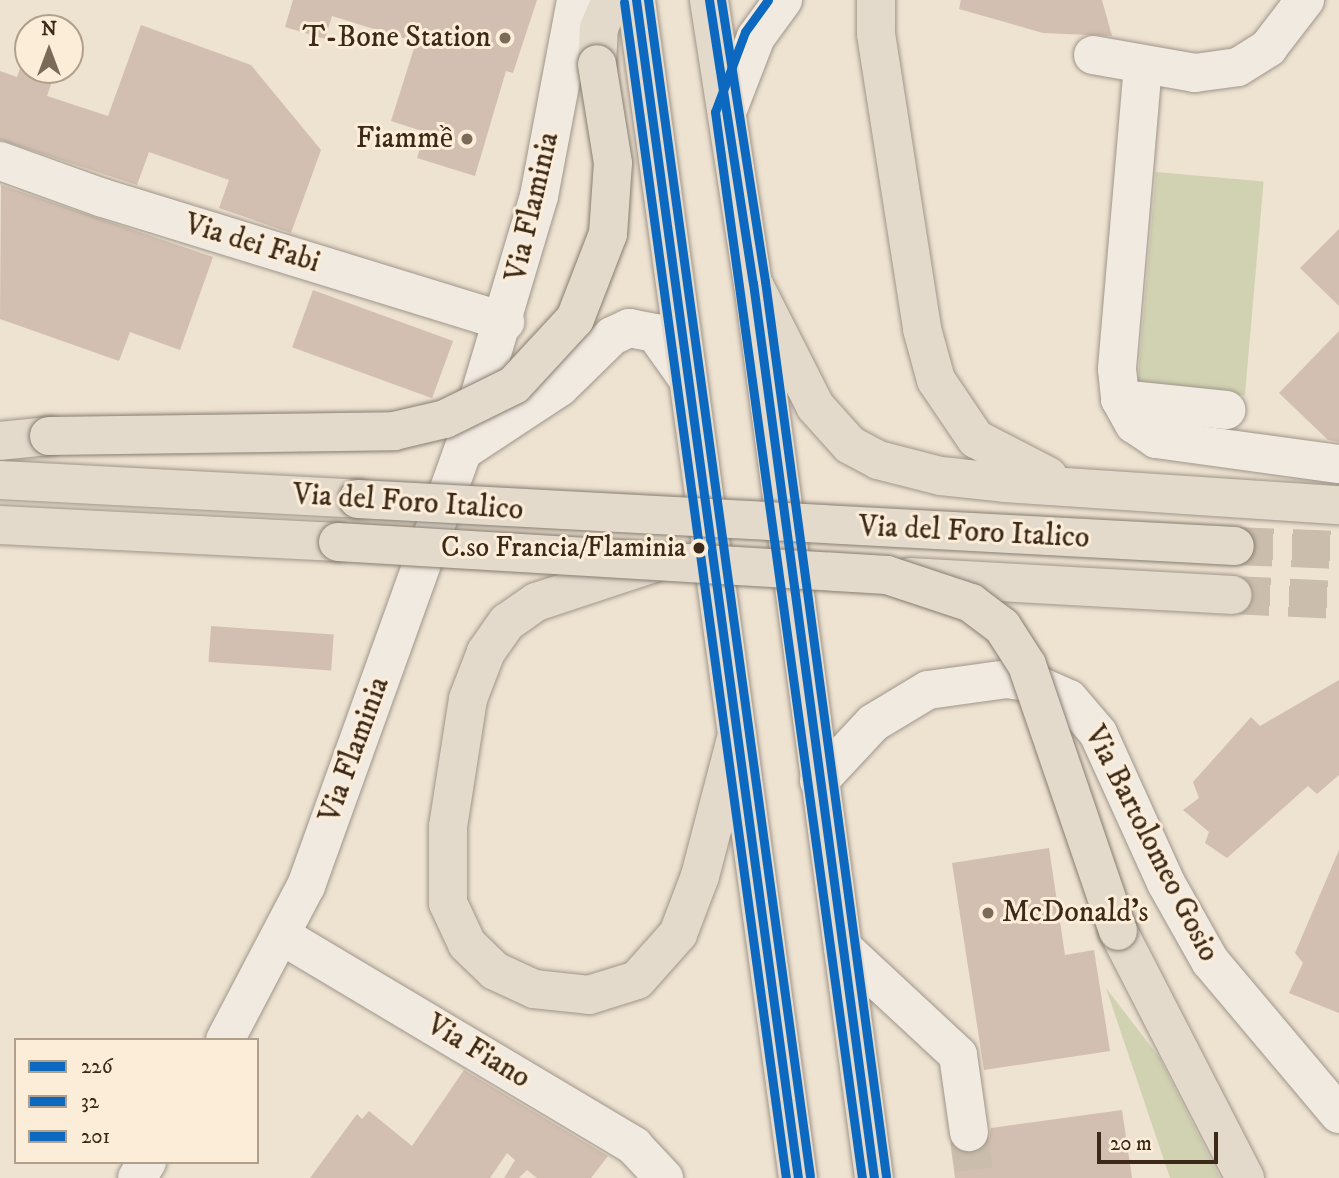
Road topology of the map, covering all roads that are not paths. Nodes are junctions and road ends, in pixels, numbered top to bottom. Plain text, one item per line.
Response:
1 (576, 0) edge
2 (611, 0) edge
3 (636, 0) edge
4 (709, 0) edge
5 (783, 0) edge
6 (876, 0) edge
7 (1305, 0) edge
8 (1093, 55) dead end
9 (1143, 65) junction
10 (727, 113) junction
11 (0, 161) edge
12 (753, 283) junction
13 (505, 322) junction
14 (687, 378) junction
15 (1121, 399) junction
16 (1226, 410) dead end
17 (0, 441) edge
18 (463, 451) junction
19 (1339, 464) edge
20 (0, 480) edge
21 (1087, 489) junction
22 (1339, 505) edge
23 (0, 525) edge
24 (1235, 546) tunnel mouth
25 (651, 564) junction
26 (887, 575) junction
27 (1232, 594) tunnel mouth
28 (737, 735) junction
29 (819, 781) junction
30 (284, 937) junction
31 (843, 948) junction
32 (226, 1038) edge
33 (1339, 1114) edge
34 (969, 1132) tunnel mouth
35 (664, 1178) edge
36 (798, 1178) edge
37 (874, 1178) edge
38 (1245, 1178) edge

1 - 13 street, Via Flaminia
2 - 17 main road, bridge
3 - 14 main road
4 - 10 main road
5 - 10 street
6 - 21 main road
7 - 9 street
8 - 9 street
9 - 15 street
10 - 12 main road
11 - 13 street, Via dei Fabi
12 - 21 main road
12 - 29 main road
13 - 18 street, Via Flaminia
14 - 18 street
14 - 28 main road
15 - 16 street
15 - 19 street
18 - 30 street, Via Flaminia
20 - 24 main road, Via del Foro Italico, bridge
21 - 22 main road
23 - 25 main road, Via del Foro Italico, bridge
25 - 26 main road, Via del Foro Italico, bridge
25 - 28 main road
26 - 27 main road, Via del Foro Italico, bridge
26 - 38 main road, bridge
28 - 36 main road
29 - 31 main road
29 - 33 street, Via Bartolomeo Gosio
30 - 32 street, Via Flaminia
30 - 35 street, Via Fiano
31 - 34 street
31 - 37 main road

